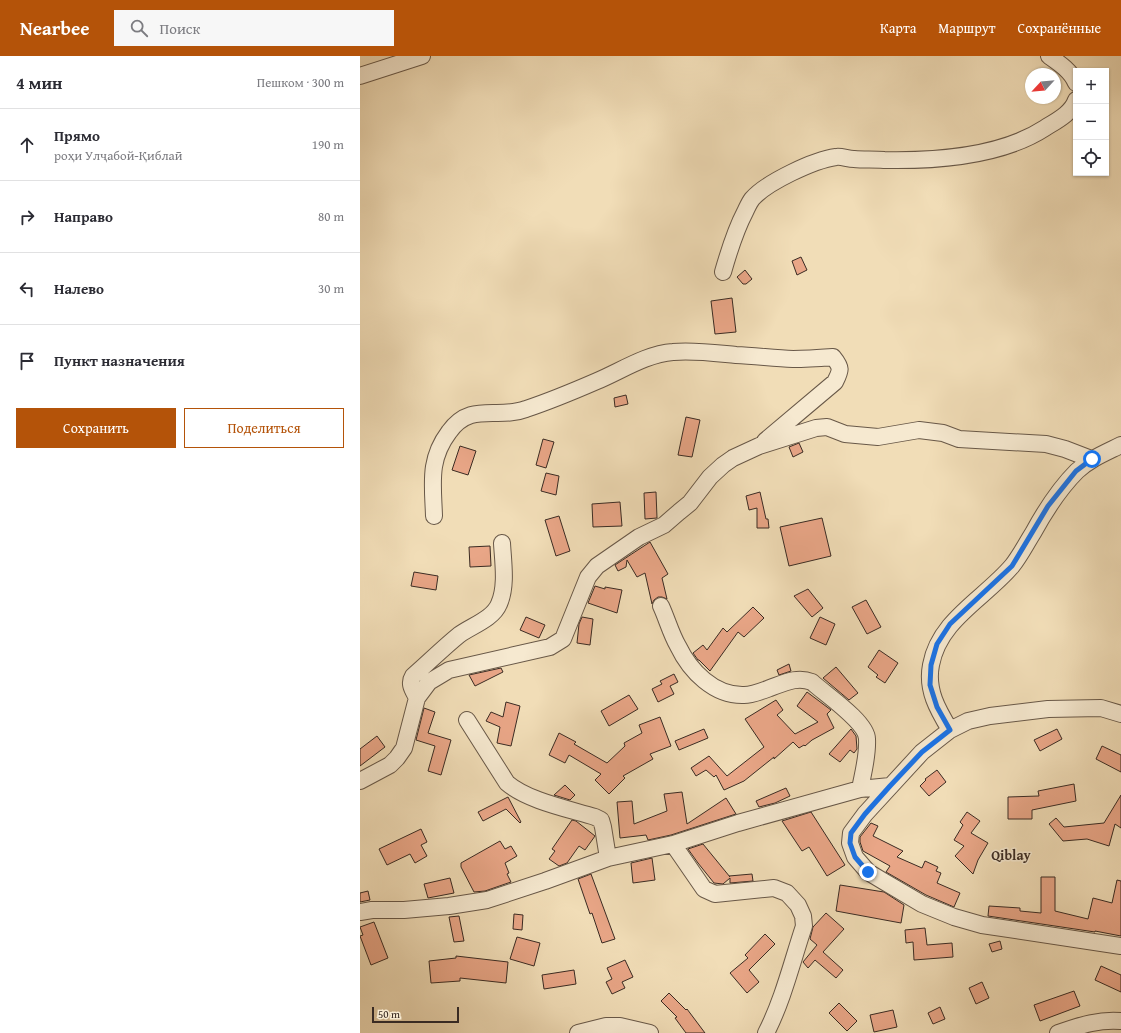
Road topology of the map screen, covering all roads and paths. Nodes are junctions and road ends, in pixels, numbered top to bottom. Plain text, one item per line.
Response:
1 (422, 56) edge
2 (1049, 56) edge
3 (360, 76) edge
4 (1073, 77) edge
5 (1074, 104) edge
6 (723, 272) dead end
7 (1121, 445) edge
8 (759, 446) junction
9 (1092, 459) junction
10 (434, 516) dead end
11 (502, 543) dead end
12 (661, 606) dead end
13 (417, 698) junction
14 (1121, 714) edge
15 (467, 720) dead end
16 (950, 730) junction
17 (360, 781) edge
18 (890, 786) junction
19 (860, 789) junction
20 (673, 844) junction
21 (608, 858) junction
22 (360, 912) edge
23 (1121, 946) edge
24 (1121, 1021) edge
25 (578, 1033) edge
26 (650, 1033) edge
27 (766, 1033) edge
28 (1058, 1033) edge

1 - 3 street
2 - 4 street
5 - 6 street
7 - 9 street
8 - 9 street
8 - 10 street
8 - 13 street
9 - 16 street
11 - 13 street
12 - 19 street
13 - 17 street
14 - 16 street
15 - 21 street
16 - 18 street
18 - 19 street
18 - 23 street
19 - 20 street
20 - 21 street
20 - 27 street
21 - 22 street
24 - 28 street
25 - 26 street

